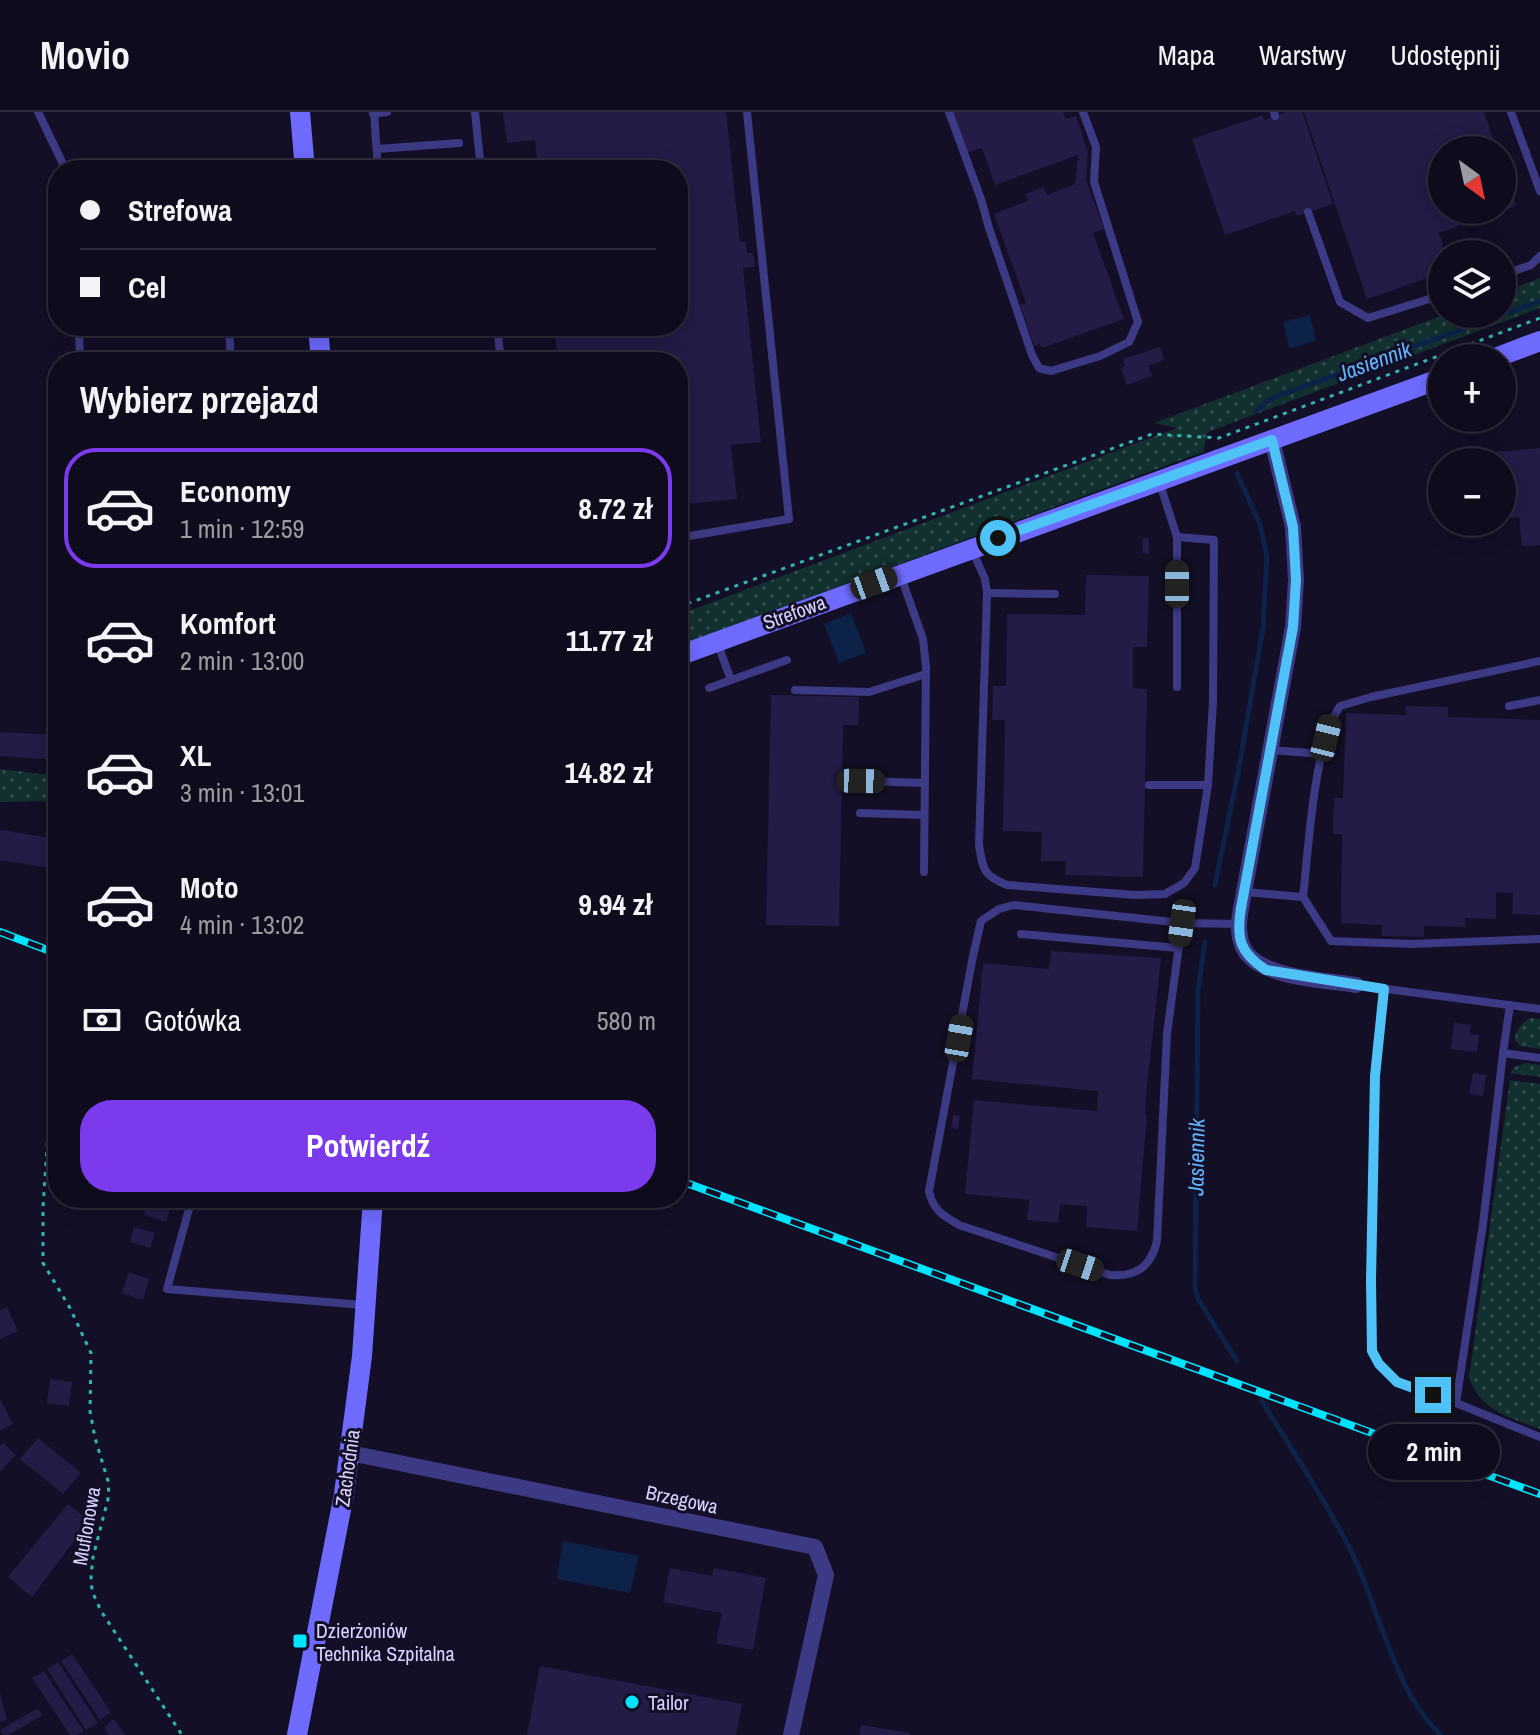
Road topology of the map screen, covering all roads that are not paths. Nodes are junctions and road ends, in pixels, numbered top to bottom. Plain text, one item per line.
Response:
1 (38, 112) edge
2 (300, 112) edge
3 (387, 112) edge
4 (475, 112) edge
5 (747, 112) edge
6 (949, 112) edge
7 (1083, 112) edge
8 (1511, 112) edge
9 (374, 113) edge
10 (459, 143) dead end
11 (377, 149) junction
12 (61, 160) edge
13 (304, 160) edge
14 (378, 160) edge
15 (480, 160) edge
16 (1540, 191) edge
17 (1308, 212) dead end
18 (1540, 256) edge
19 (1516, 270) edge
20 (1428, 299) edge
21 (1540, 341) edge
22 (1516, 350) edge
23 (1428, 383) edge
24 (1272, 440) junction
25 (1159, 481) junction
26 (688, 536) edge
27 (1177, 537) junction
28 (971, 548) junction
29 (900, 573) junction
30 (987, 593) junction
31 (1055, 594) dead end
32 (716, 641) junction
33 (688, 652) edge
34 (787, 660) dead end
35 (1540, 661) edge
36 (926, 674) junction
37 (731, 680) junction
38 (1177, 687) dead end
39 (709, 688) dead end
40 (795, 690) dead end
41 (1540, 700) edge
42 (1509, 706) dead end
43 (1270, 750) junction
44 (1322, 754) junction
45 (861, 781) dead end
46 (925, 783) junction
47 (1149, 785) dead end
48 (1208, 785) junction
49 (860, 813) dead end
50 (924, 815) junction
51 (924, 872) dead end
52 (1244, 892) junction
53 (1303, 897) junction
54 (1182, 923) junction
55 (1239, 924) junction
56 (1021, 934) dead end
57 (1540, 939) edge
58 (1178, 948) junction
59 (1356, 985) joint
60 (1384, 989) junction
61 (1510, 1005) junction
62 (1540, 1009) edge
63 (1503, 1053) junction
64 (1540, 1058) edge
65 (189, 1208) edge
66 (372, 1208) edge
67 (366, 1305) junction
68 (1456, 1403) junction
69 (1540, 1437) edge
70 (350, 1453) junction
71 (297, 1735) edge
72 (791, 1735) edge

1 - 12 lane
2 - 13 street
3 - 9 lane
4 - 15 lane
5 - 26 lane
6 - 7 lane
8 - 16 lane
9 - 11 lane
10 - 11 lane
11 - 14 lane
17 - 20 lane
18 - 19 lane
21 - 22 street
23 - 24 street, Strefowa
24 - 25 street, Strefowa
24 - 43 street
25 - 27 lane
25 - 28 street, Strefowa
27 - 38 lane
27 - 48 lane
28 - 29 street, Strefowa
28 - 30 lane
29 - 32 street, Strefowa
29 - 36 lane
30 - 31 lane
30 - 48 lane
32 - 33 street, Strefowa
32 - 37 lane
34 - 37 lane
35 - 44 lane
36 - 40 lane
36 - 46 lane
37 - 39 lane
41 - 42 lane
43 - 44 lane
43 - 52 street
44 - 53 lane
45 - 46 lane
46 - 50 lane
47 - 48 lane
49 - 50 lane
50 - 51 lane
52 - 53 lane
52 - 55 street
53 - 57 lane
54 - 55 lane
54 - 58 lane
54 - 58 lane
55 - 59 street
56 - 58 lane
59 - 60 lane
60 - 61 lane
60 - 68 lane
61 - 62 lane
61 - 63 lane
63 - 64 lane
63 - 68 lane
65 - 67 lane
66 - 67 street, Zachodnia
67 - 70 street, Zachodnia
68 - 69 lane
70 - 71 street, Zachodnia
70 - 72 street, Brzegowa

